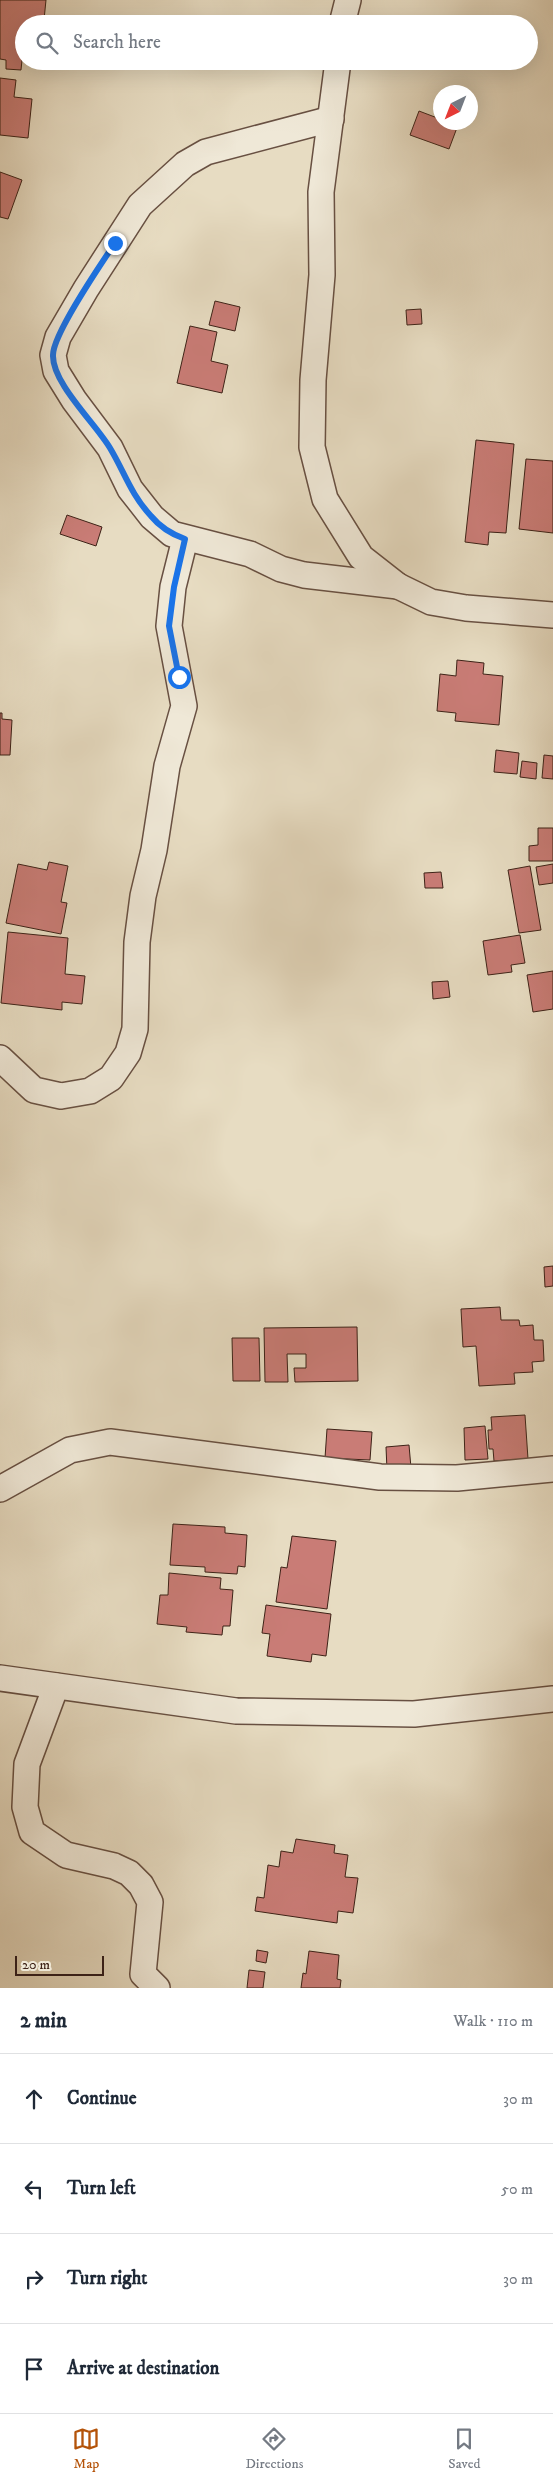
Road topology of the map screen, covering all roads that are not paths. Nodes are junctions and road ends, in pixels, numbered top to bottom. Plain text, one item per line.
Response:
1 (348, 0) edge
2 (344, 15) edge
3 (337, 70) edge
4 (332, 119) junction
5 (185, 539) junction
6 (398, 586) junction
7 (553, 615) edge
8 (0, 1058) edge
9 (553, 1469) edge
10 (0, 1489) edge
11 (0, 1678) edge
12 (56, 1686) junction
13 (553, 1699) edge
14 (157, 1988) edge

1 - 2 street
3 - 4 street
4 - 5 street
4 - 6 street
5 - 6 street
5 - 8 street
6 - 7 street
9 - 10 street
11 - 12 street
12 - 13 street
12 - 14 street

